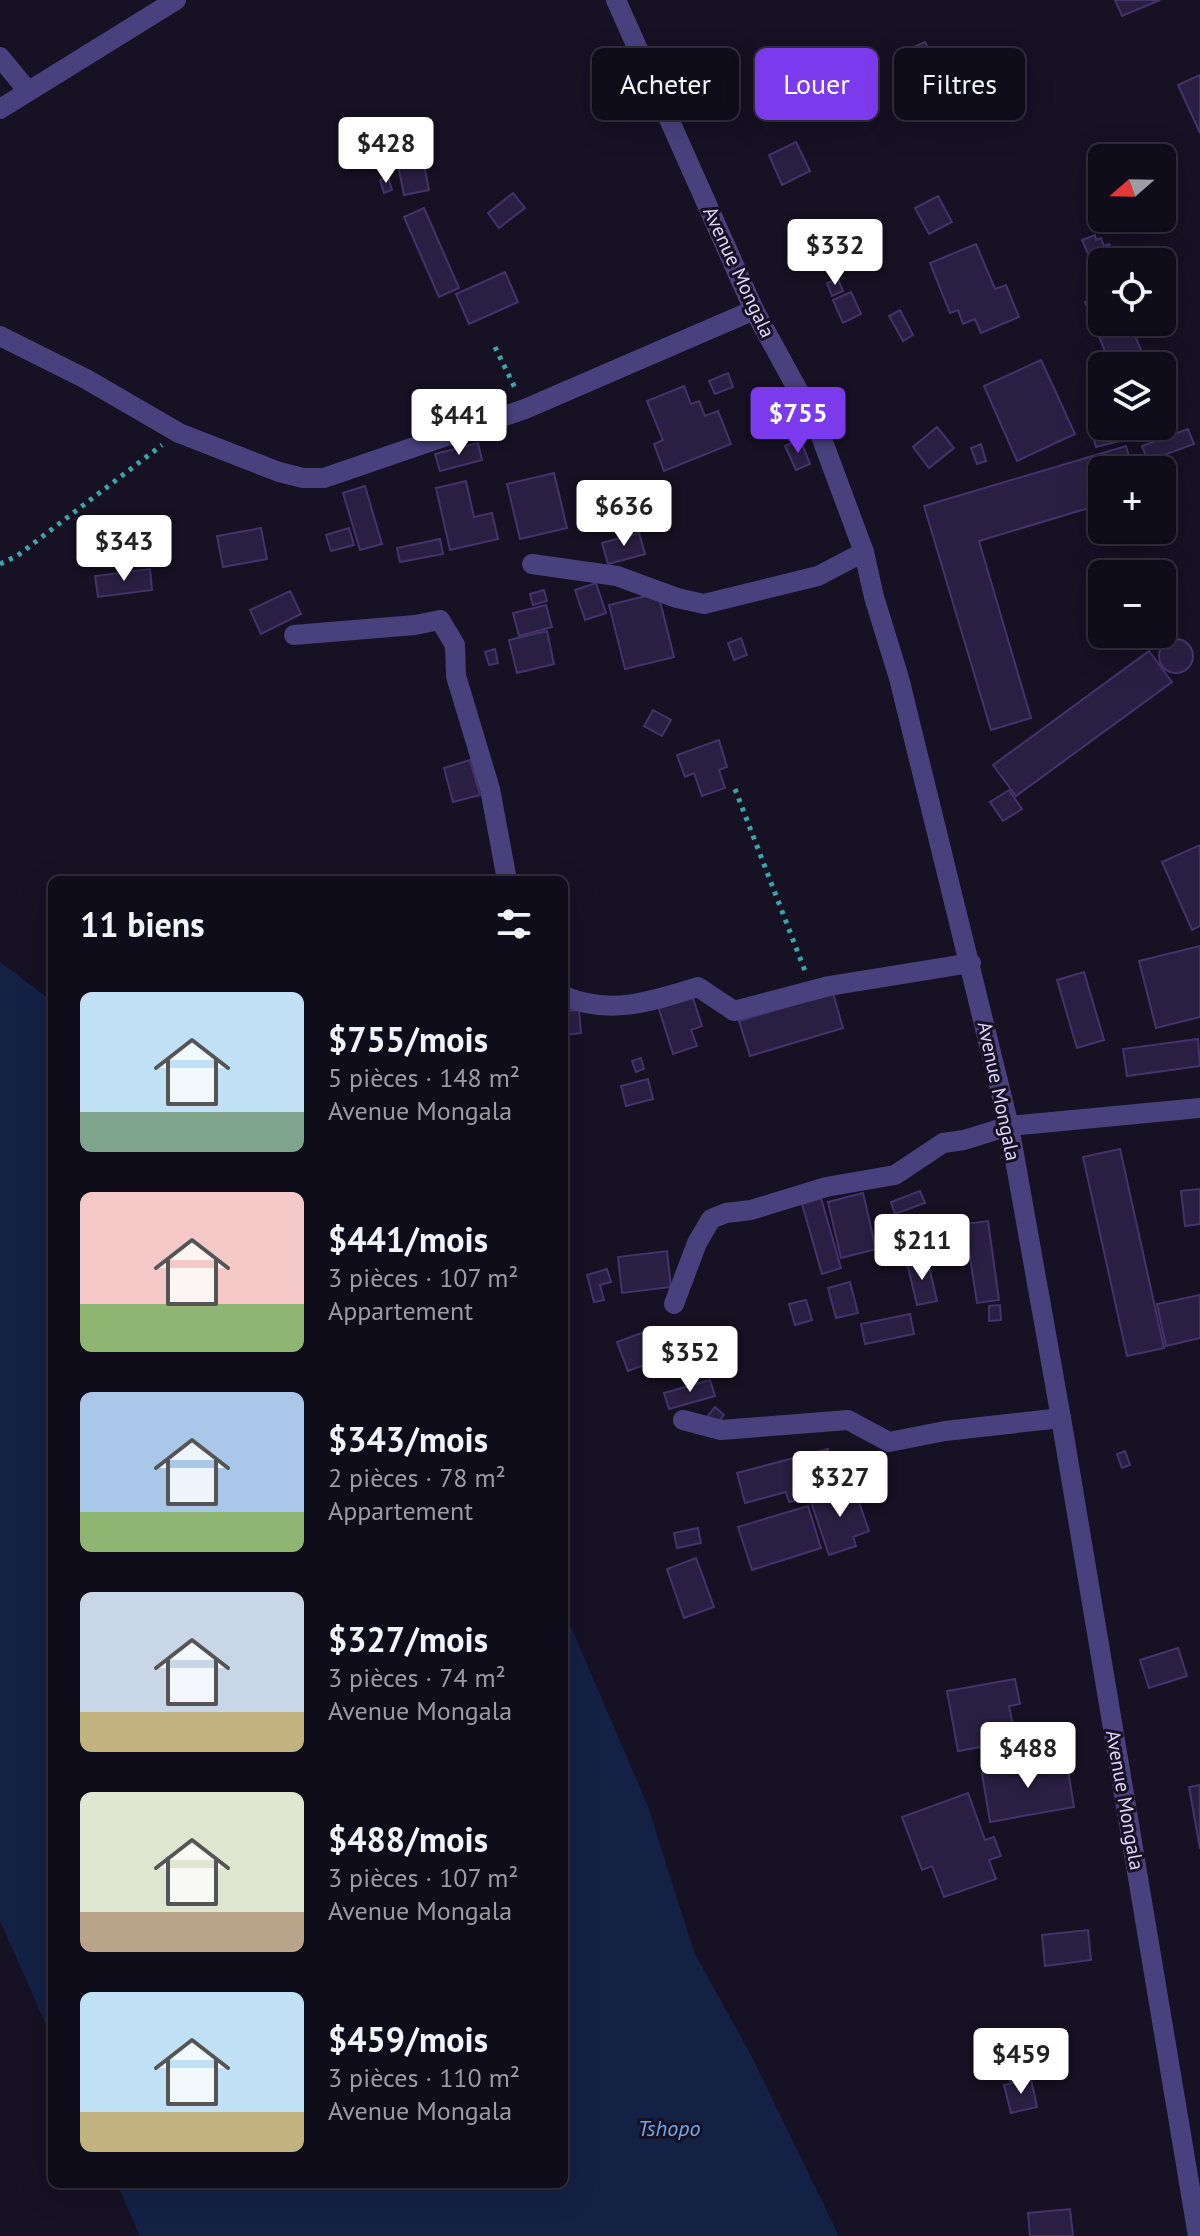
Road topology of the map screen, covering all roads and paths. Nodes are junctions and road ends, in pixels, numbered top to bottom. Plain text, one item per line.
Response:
1 (176, 0) edge
2 (616, 0) edge
3 (0, 57) edge
4 (28, 91) junction
5 (0, 109) edge
6 (754, 310) junction
7 (0, 336) edge
8 (495, 347) dead end
9 (525, 409) junction
10 (179, 433) junction
11 (864, 552) junction
12 (0, 564) edge
13 (532, 564) dead end
14 (294, 635) dead end
15 (735, 789) dead end
16 (506, 876) edge
17 (971, 963) junction
18 (813, 990) junction
19 (568, 998) edge
20 (1200, 1108) edge
21 (1009, 1126) junction
22 (674, 1304) dead end
23 (1061, 1418) junction
24 (683, 1420) dead end
25 (1198, 2236) edge

1 - 4 street
2 - 6 street, Avenue Mongala
3 - 4 street
4 - 5 street
6 - 9 street
6 - 11 street, Avenue Mongala
7 - 10 street
8 - 9 path
9 - 10 street
10 - 12 path
11 - 13 street
11 - 17 street, Avenue Mongala
14 - 16 street
15 - 18 path
17 - 18 street
17 - 21 street, Avenue Mongala
18 - 19 street
20 - 21 street
21 - 22 street
21 - 23 street, Avenue Mongala
23 - 24 street
23 - 25 street, Avenue Mongala

